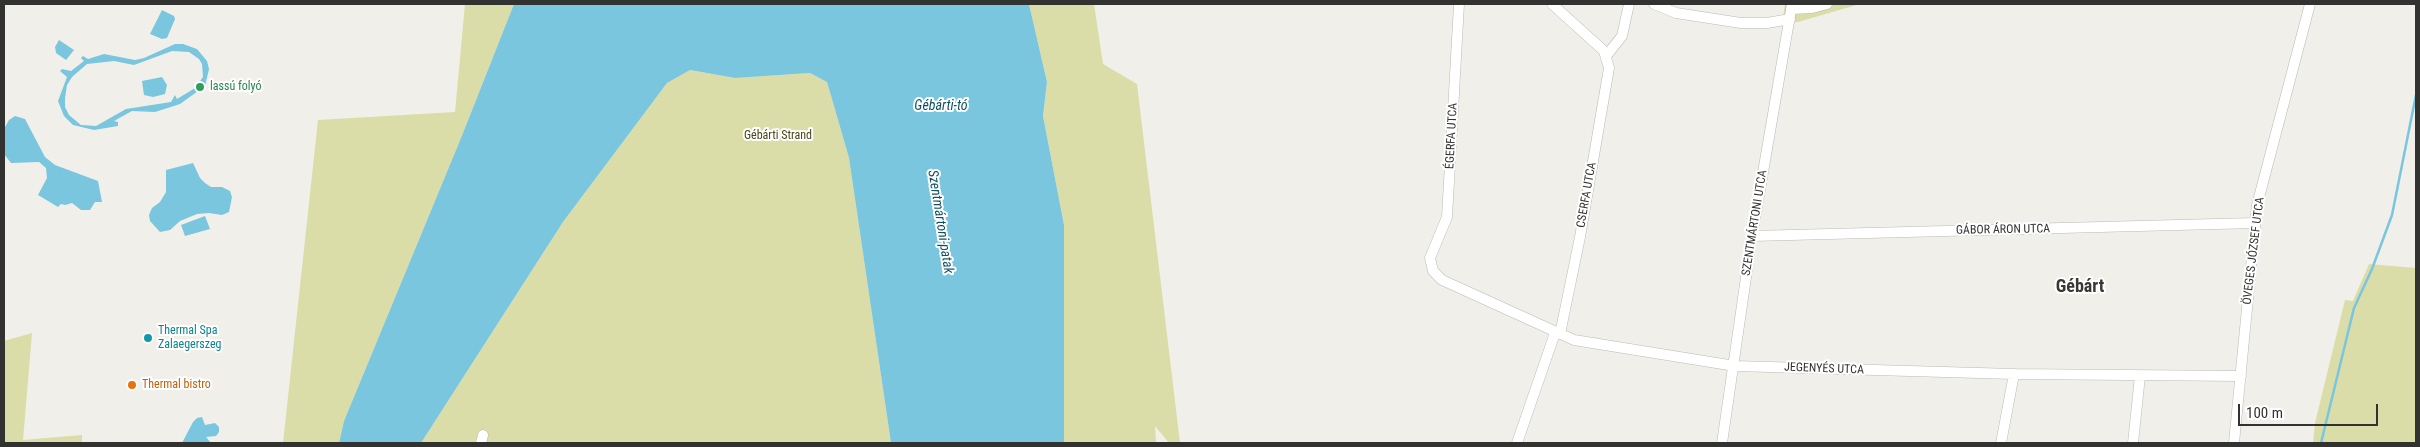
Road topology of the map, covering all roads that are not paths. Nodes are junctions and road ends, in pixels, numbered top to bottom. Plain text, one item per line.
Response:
1 (1459, 4) edge
2 (1552, 4) edge
3 (1628, 4) edge
4 (1654, 4) edge
5 (1827, 4) edge
6 (2310, 4) edge
7 (1791, 11) edge
8 (1607, 56) junction
9 (2255, 223) junction
10 (1752, 236) junction
11 (1431, 264) joint
12 (1558, 334) junction
13 (1735, 366) junction
14 (2014, 374) junction
15 (2140, 376) junction
16 (2241, 376) junction
17 (1516, 443) edge
18 (1722, 443) edge
19 (2001, 443) edge
20 (2132, 443) edge
21 (2234, 443) edge

1 - 11 street, ÉGERFA UTCA
2 - 8 street
3 - 8 street
4 - 7 street
5 - 7 street
6 - 9 street, ÖVEGES JÓZSEF UTCA
7 - 10 street, SZENTMÁRTONI UTCA
8 - 12 street, CSERFA UTCA
9 - 10 street, GÁBOR ÁRON UTCA
9 - 16 street, ÖVEGES JÓZSEF UTCA
10 - 13 street, SZENTMÁRTONI UTCA
11 - 12 street, JEGENYÉS UTCA
12 - 13 street, JEGENYÉS UTCA
12 - 17 street, CSERFA UTCA
13 - 14 street, JEGENYÉS UTCA
13 - 18 street, SZENTMÁRTONI UTCA
14 - 15 street, JEGENYÉS UTCA
14 - 19 street
15 - 16 street, JEGENYÉS UTCA
15 - 20 street
16 - 21 street, ÖVEGES JÓZSEF UTCA

